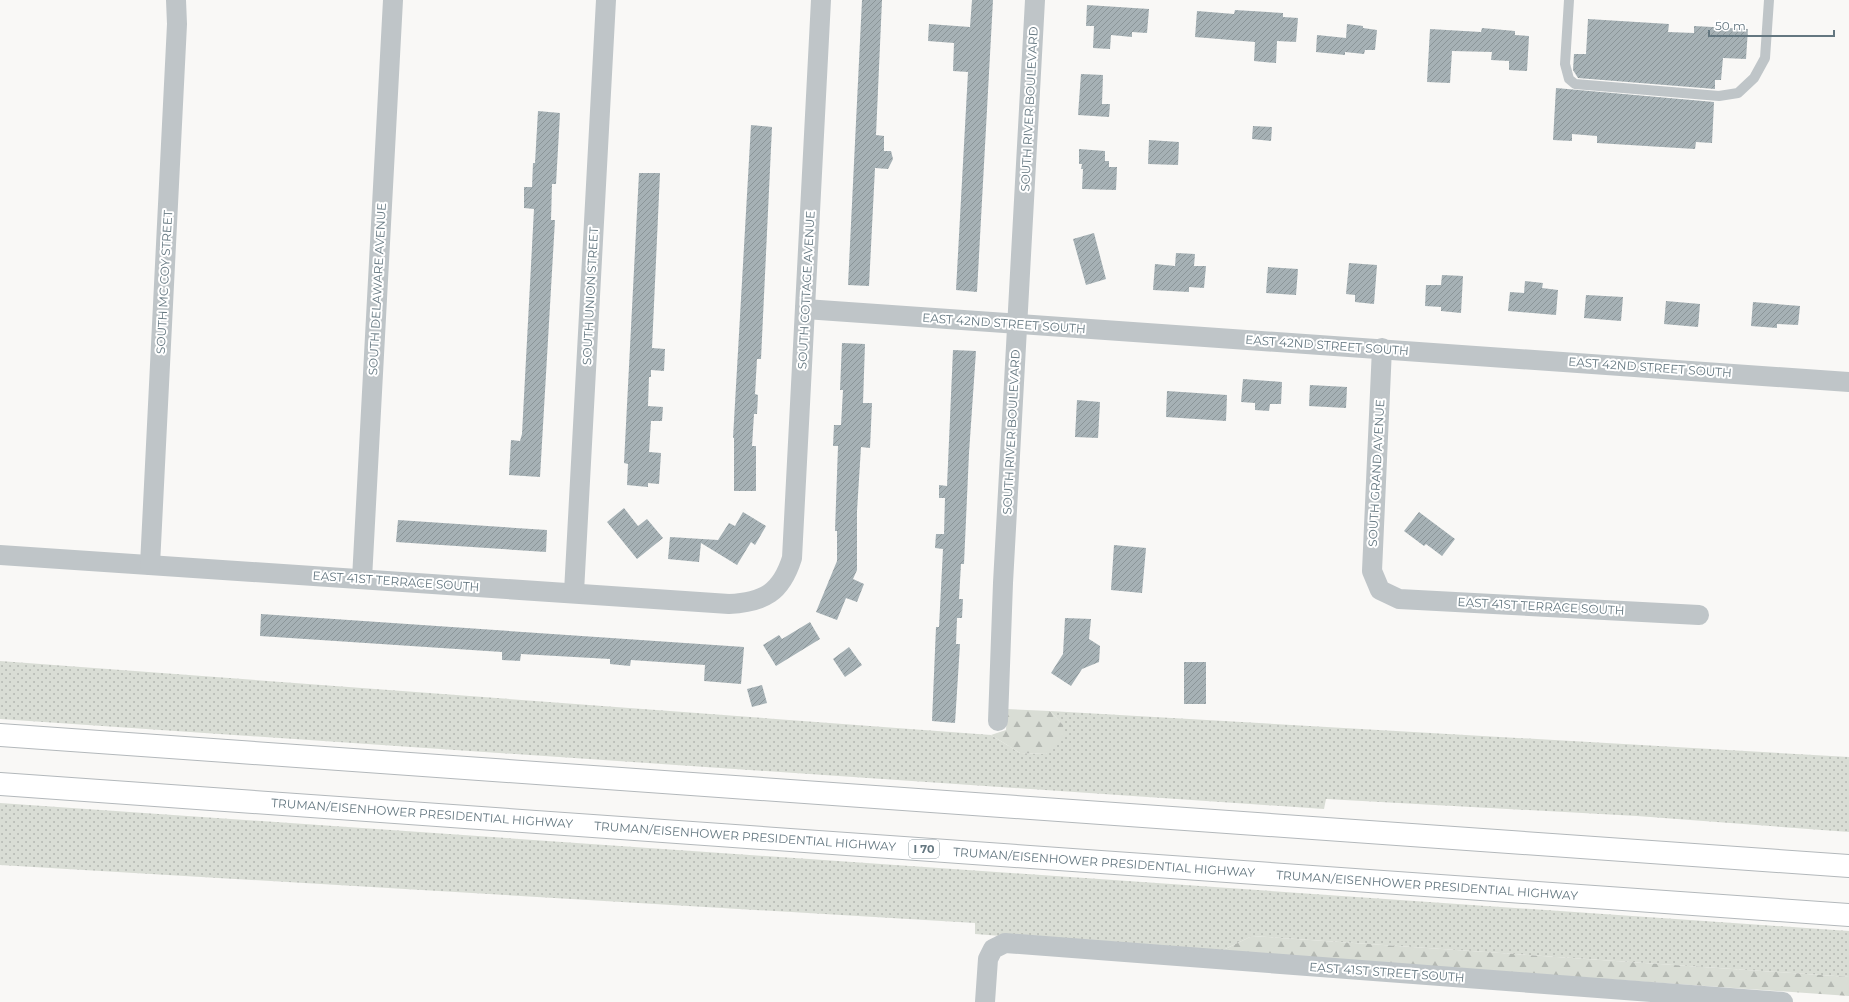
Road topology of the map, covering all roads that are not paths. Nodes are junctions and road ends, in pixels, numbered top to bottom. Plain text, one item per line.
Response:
1 (176, 0) edge
2 (393, 0) edge
3 (606, 0) edge
4 (821, 0) edge
5 (1035, 0) edge
6 (1569, 0) edge
7 (1769, 0) edge
8 (805, 309) junction
9 (1017, 325) junction
10 (1382, 348) junction
11 (1849, 382) edge
12 (0, 555) edge
13 (150, 565) junction
14 (784, 578) joint
15 (362, 579) junction
16 (574, 592) junction
17 (1385, 592) joint
18 (1699, 615) dead end
19 (998, 721) dead end
20 (0, 735) edge
21 (0, 784) edge
22 (1849, 866) edge
23 (1849, 915) edge
24 (985, 1002) edge
25 (1783, 1002) edge

1 - 13 street, SOUTH MC COY STREET
2 - 15 street, SOUTH DELAWARE AVENUE
3 - 16 street, SOUTH UNION STREET
4 - 8 street, SOUTH COTTAGE AVENUE
5 - 9 street, SOUTH RIVER BOULEVARD
6 - 7 lane
8 - 9 street, EAST 42ND STREET SOUTH
8 - 14 street, SOUTH COTTAGE AVENUE
9 - 10 street, EAST 42ND STREET SOUTH
9 - 19 street, SOUTH RIVER BOULEVARD
10 - 11 street, EAST 42ND STREET SOUTH
10 - 17 street, SOUTH GRAND AVENUE
12 - 13 street, EAST 41ST TERRACE SOUTH
13 - 15 street, EAST 41ST TERRACE SOUTH
14 - 16 street, EAST 41ST TERRACE SOUTH
15 - 16 street, EAST 41ST TERRACE SOUTH
17 - 18 street, EAST 41ST TERRACE SOUTH
20 - 22 highway
21 - 23 highway, TRUMAN/EISENHOWER PRESIDENTIAL HIGHWAY / I 70
24 - 25 street, EAST 41ST STREET SOUTH

